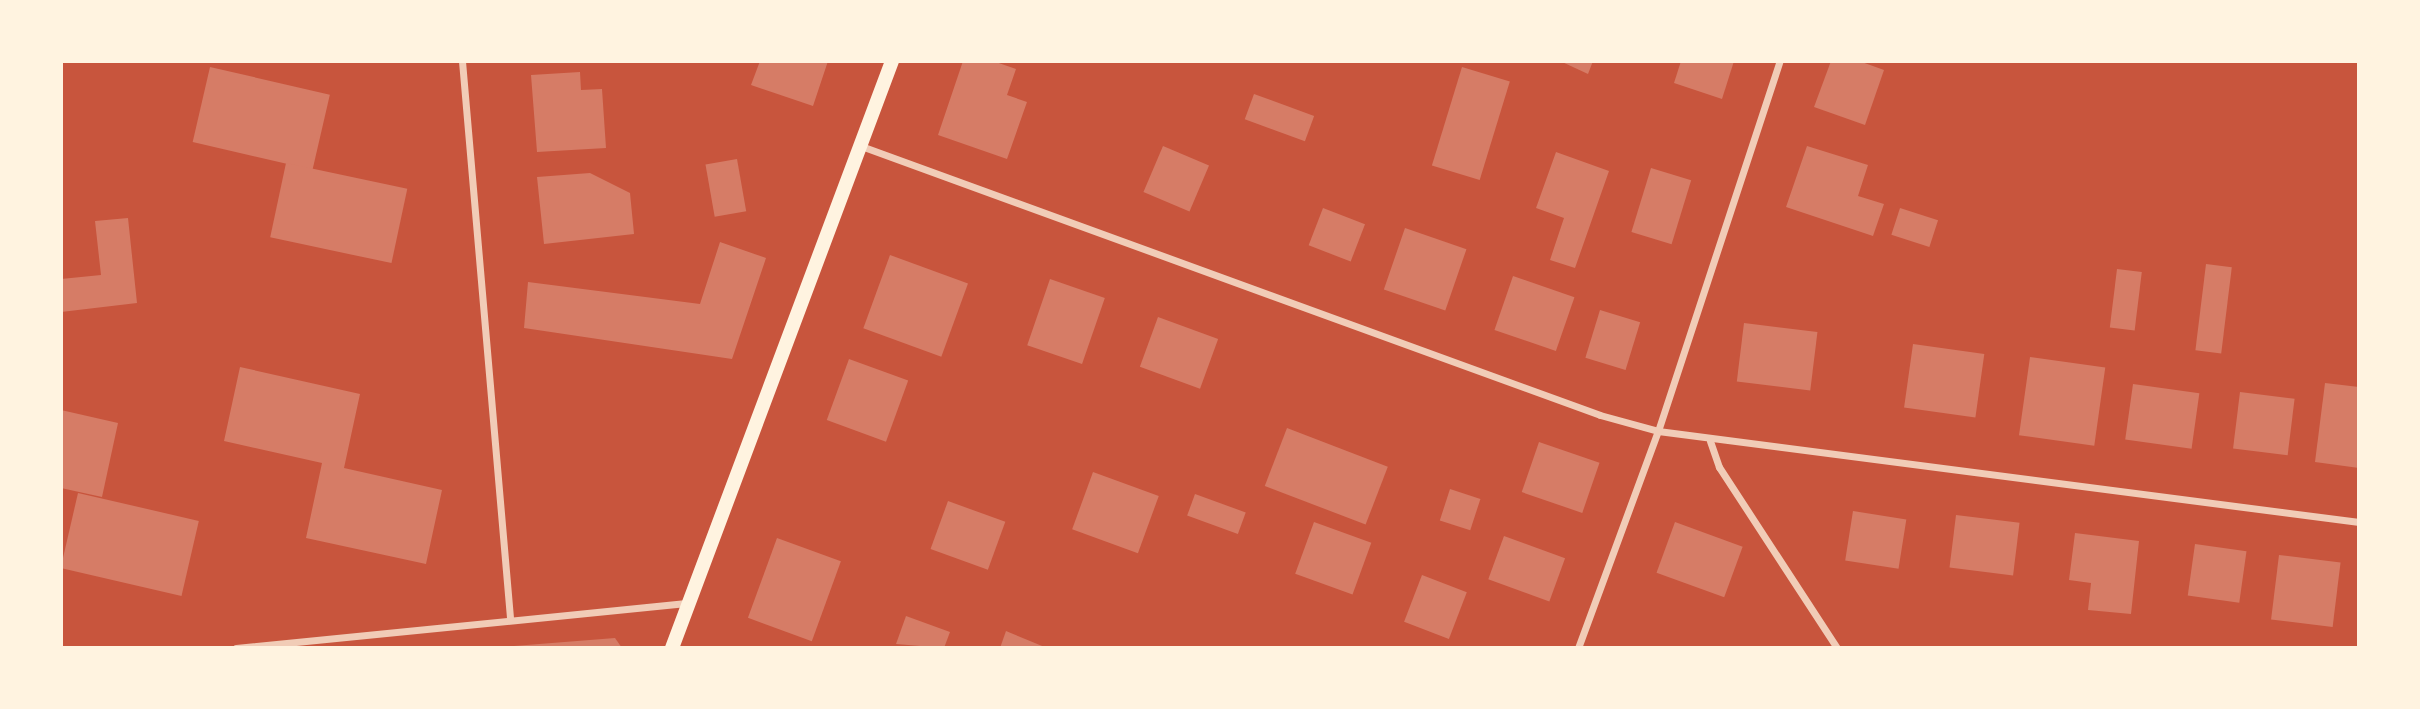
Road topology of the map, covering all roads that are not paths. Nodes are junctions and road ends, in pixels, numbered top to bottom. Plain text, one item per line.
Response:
1 (462, 61) edge
2 (892, 61) edge
3 (1780, 61) edge
4 (860, 146) junction
5 (1658, 431) junction
6 (1710, 441) junction
7 (2359, 522) edge
8 (689, 603) junction
9 (510, 618) junction
10 (236, 648) edge
11 (672, 648) edge
12 (1578, 648) edge
13 (1838, 648) edge

1 - 9 street
2 - 4 main road
3 - 5 street
4 - 5 street
4 - 8 main road
5 - 6 street
5 - 12 street
6 - 7 street
6 - 13 street
8 - 9 street
8 - 11 main road
9 - 10 street

